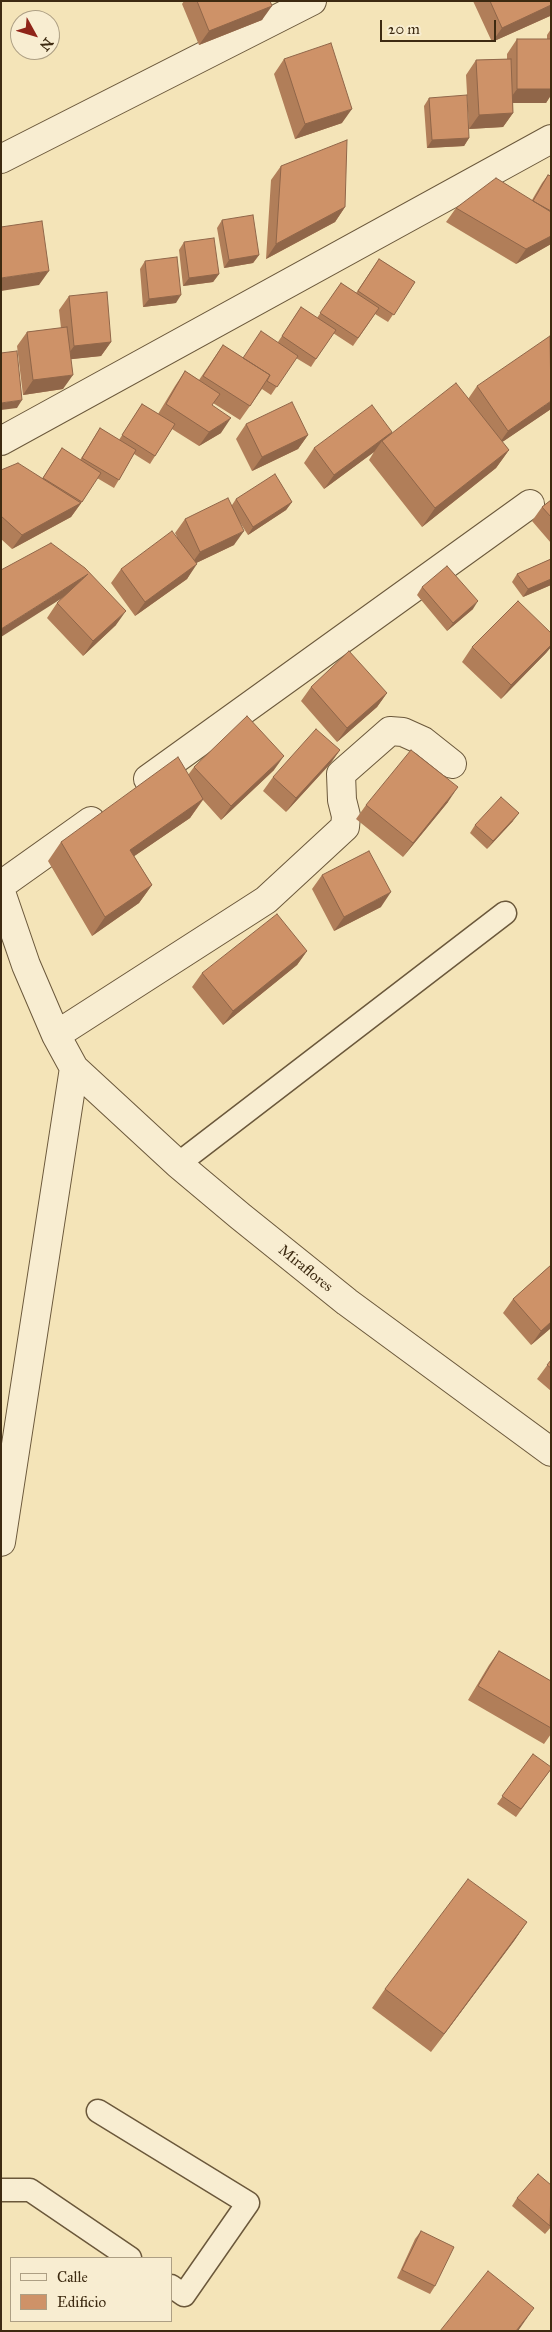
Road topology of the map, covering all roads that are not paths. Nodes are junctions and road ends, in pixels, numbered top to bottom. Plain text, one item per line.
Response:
1 (312, 1) edge
2 (551, 139) edge
3 (1, 159) edge
4 (1, 441) edge
5 (530, 504) dead end
6 (452, 764) dead end
7 (1, 885) edge
8 (1, 892) edge
9 (505, 913) dead end
10 (56, 1035) junction
11 (74, 1068) junction
12 (178, 1164) junction
13 (551, 1452) edge
14 (1, 1542) edge
15 (98, 2111) dead end
16 (1, 2190) edge
17 (129, 2257) edge
18 (172, 2287) edge

1 - 3 street
2 - 4 street
5 - 7 street
6 - 10 street
8 - 10 street, Miraflores
9 - 12 lane
10 - 11 street, Miraflores
11 - 12 street, Miraflores
11 - 14 street
12 - 13 street, Miraflores
15 - 18 lane
16 - 17 lane

